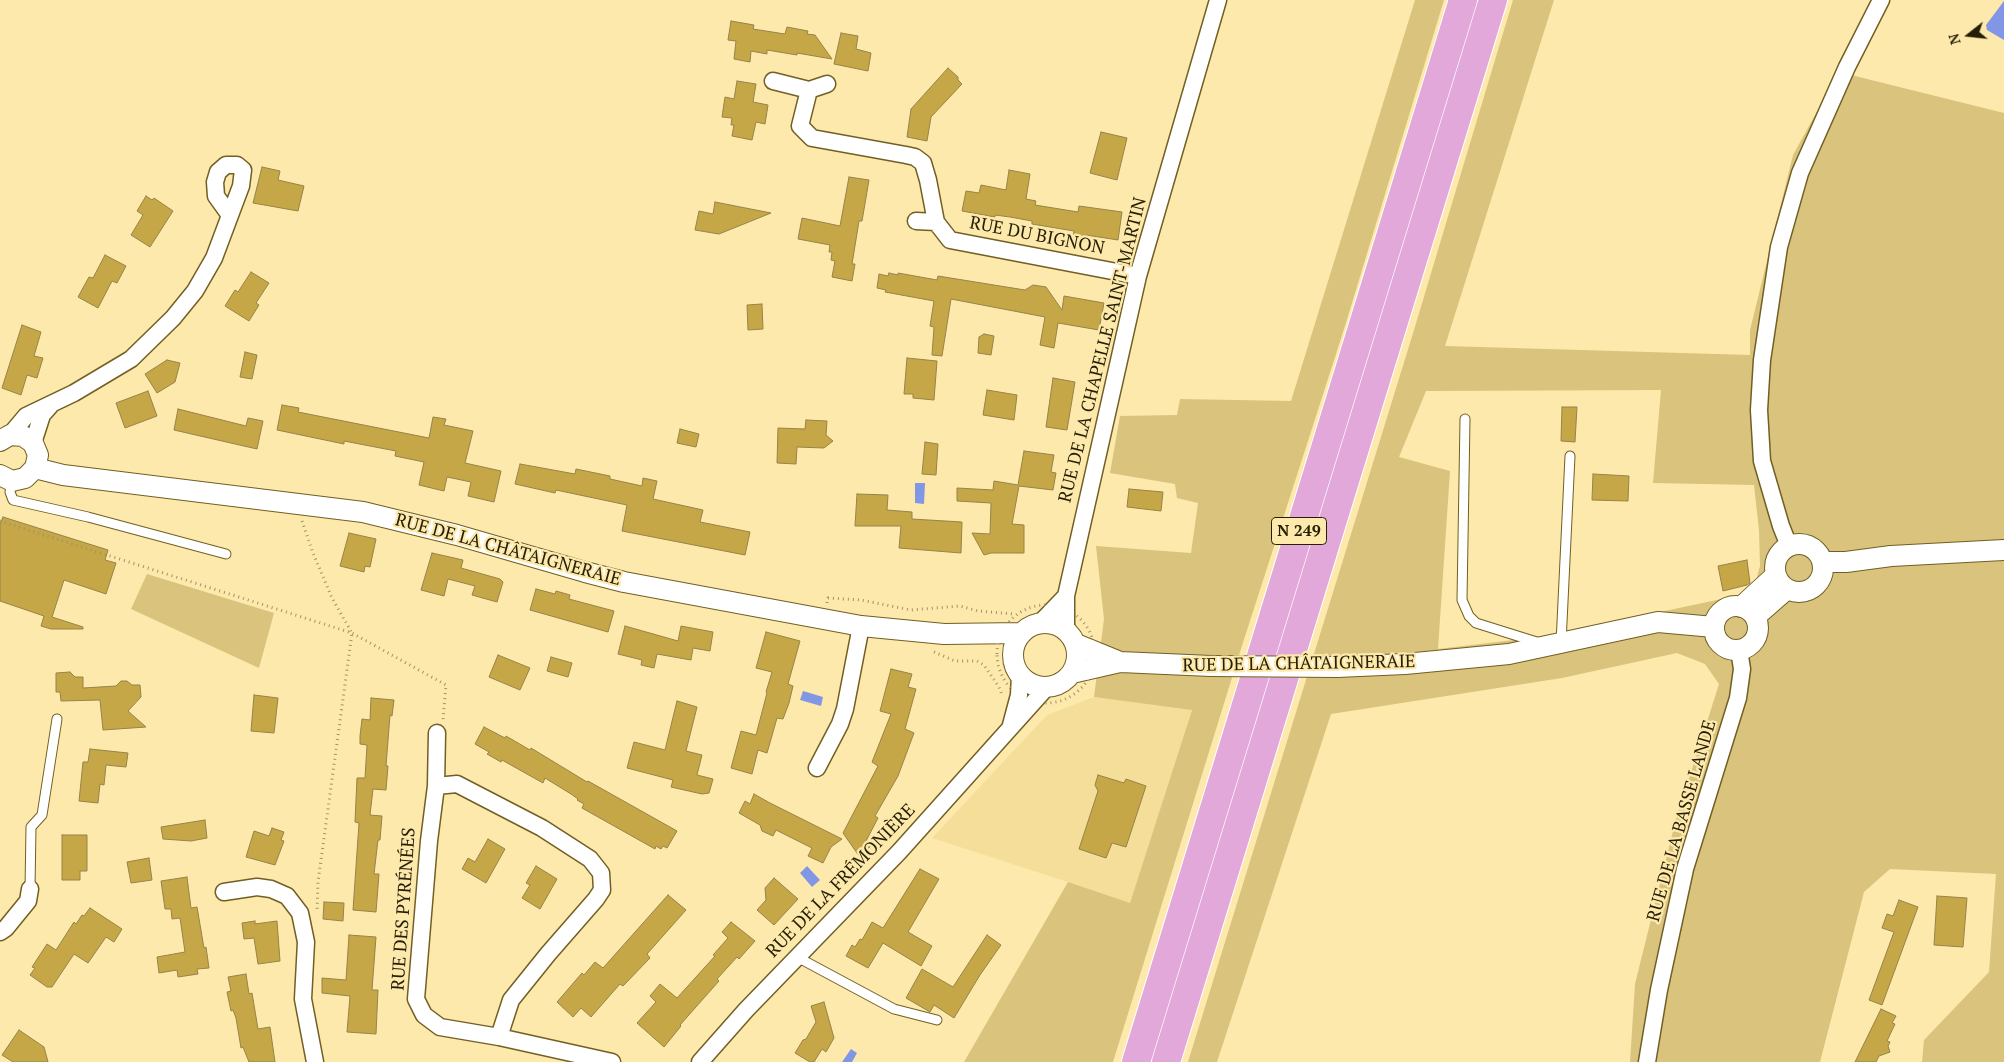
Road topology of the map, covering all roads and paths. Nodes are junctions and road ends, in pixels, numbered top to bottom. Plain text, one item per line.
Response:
1 (1218, 0) edge
2 (1463, 0) edge
3 (1493, 0) edge
4 (1881, 0) edge
5 (773, 81) dead end
6 (827, 84) dead end
7 (809, 90) junction
8 (229, 214) dead end
9 (916, 221) dead end
10 (936, 222) junction
11 (1138, 276) junction
12 (50, 406) junction
13 (1465, 420) dead end
14 (5, 438) edge
15 (33, 443) junction
16 (1570, 456) dead end
17 (36, 468) junction
18 (6, 478) edge
19 (296, 504) junction
20 (0, 521) edge
21 (1789, 546) junction
22 (2004, 550) edge
23 (226, 554) dead end
24 (1822, 562) junction
25 (1781, 582) junction
26 (1062, 603) junction
27 (1748, 612) junction
28 (824, 619) junction
29 (1019, 623) junction
30 (1040, 623) junction
31 (862, 626) junction
32 (1714, 627) junction
33 (352, 633) junction
34 (1071, 637) junction
35 (1555, 644) junction
36 (1004, 645) junction
37 (931, 650) dead end
38 (1739, 650) junction
39 (1094, 660) junction
40 (1072, 673) junction
41 (994, 679) junction
42 (1018, 687) junction
43 (1048, 687) junction
44 (57, 719) dead end
45 (1010, 727) junction
46 (438, 733) joint
47 (817, 768) dead end
48 (436, 786) junction
49 (30, 888) joint
50 (224, 892) dead end
51 (317, 920) dead end
52 (3, 930) edge
53 (797, 957) junction
54 (937, 1020) dead end
55 (499, 1037) junction
56 (315, 1062) edge
57 (612, 1062) edge
58 (700, 1062) edge
59 (1136, 1062) edge
60 (1166, 1062) edge
61 (1647, 1062) edge

1 - 11 street, RUE DE LA CHAPELLE SAINT-MARTIN
2 - 59 highway, N 249
3 - 60 highway, N 249
4 - 21 street
5 - 7 street
6 - 7 street
7 - 10 street
8 - 12 street
9 - 10 street
10 - 11 street, RUE DU BIGNON
11 - 26 street, RUE DE LA CHAPELLE SAINT-MARTIN
12 - 14 street
12 - 15 street
13 - 35 lane
14 - 15 street
15 - 17 street
16 - 35 lane
17 - 18 street
17 - 19 street, RUE DE LA CHÂTAIGNERAIE
18 - 23 lane
19 - 28 street, RUE DE LA CHÂTAIGNERAIE
19 - 33 path
20 - 33 path
21 - 24 street
21 - 25 street
22 - 24 street
24 - 25 street
25 - 27 street
26 - 29 path
26 - 30 street
26 - 34 street, RUE DE LA CHAPELLE SAINT-MARTIN
26 - 39 path
27 - 32 street
27 - 38 street
28 - 29 path
28 - 31 street, RUE DE LA CHÂTAIGNERAIE
29 - 30 street
29 - 36 street
29 - 36 path
30 - 34 street
31 - 36 street, RUE DE LA CHÂTAIGNERAIE
31 - 47 street
32 - 35 street, RUE DE LA CHÂTAIGNERAIE
32 - 38 street
33 - 46 path
33 - 51 path
34 - 39 street
34 - 40 street
35 - 39 street, RUE DE LA CHÂTAIGNERAIE, bridge
36 - 42 street
36 - 42 path
37 - 41 path
38 - 61 street, RUE DE LA BASSE LANDE
39 - 40 street, RUE DE LA CHÂTAIGNERAIE
39 - 42 path
40 - 43 street, RUE DE LA CHÂTAIGNERAIE
41 - 42 path
41 - 45 path
42 - 43 street, RUE DE LA FRÉMONIÈRE
42 - 43 street
42 - 45 street, RUE DE LA FRÉMONIÈRE
44 - 49 lane
45 - 53 street, RUE DE LA FRÉMONIÈRE
46 - 48 street, RUE DES PYRÉNÉES
48 - 55 street, RUE DES PYRÉNÉES
48 - 55 street
49 - 52 street
50 - 56 street
53 - 54 lane
53 - 58 street, RUE DE LA FRÉMONIÈRE
55 - 57 street, RUE DES PYRÉNÉES

